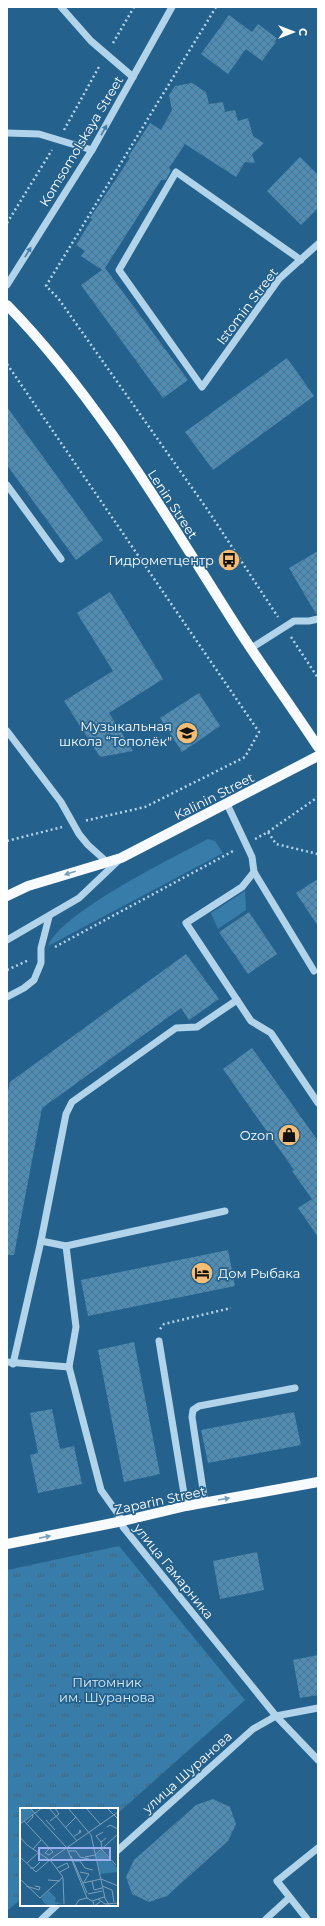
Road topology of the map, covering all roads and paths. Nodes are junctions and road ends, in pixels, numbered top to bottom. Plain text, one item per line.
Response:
1 (61, 7) edge
2 (134, 7) edge
3 (172, 7) edge
4 (216, 7) edge
5 (106, 54) junction
6 (133, 78) junction
7 (7, 133) edge
8 (58, 140) junction
9 (92, 150) junction
10 (7, 223) edge
11 (318, 244) edge
12 (301, 260) junction
13 (7, 285) edge
14 (7, 305) edge
15 (7, 364) edge
16 (7, 485) edge
17 (62, 559) dead end
18 (318, 619) edge
19 (285, 627) junction
20 (250, 649) junction
21 (318, 678) edge
22 (7, 731) edge
23 (318, 746) edge
24 (318, 756) edge
25 (318, 797) edge
26 (227, 804) junction
27 (74, 824) junction
28 (268, 832) junction
29 (7, 841) edge
30 (246, 844) junction
31 (318, 854) edge
32 (120, 858) junction
33 (107, 862) junction
34 (254, 872) junction
35 (7, 896) edge
36 (49, 916) junction
37 (7, 940) edge
38 (41, 954) junction
39 (7, 970) edge
40 (314, 971) dead end
41 (7, 997) edge
42 (237, 1000) junction
43 (318, 1103) edge
44 (225, 1212) dead end
45 (41, 1241) junction
46 (66, 1246) junction
47 (231, 1308) dead end
48 (159, 1341) joint
49 (10, 1363) edge
50 (69, 1367) junction
51 (295, 1388) dead end
52 (318, 1482) edge
53 (205, 1503) junction
54 (186, 1506) junction
55 (123, 1521) junction
56 (7, 1544) edge
57 (318, 1708) edge
58 (276, 1716) junction
59 (318, 1760) edge
60 (318, 1848) edge
61 (118, 1850) edge
62 (289, 1898) junction
63 (56, 1906) edge
64 (42, 1919) edge
65 (266, 1919) edge
66 (307, 1919) edge

1 - 5 street
2 - 5 path
3 - 6 street, Komsomolskaya Street
4 - 19 path
5 - 6 street
5 - 8 path
9 -> 6 street, Komsomolskaya Street
7 - 8 street
8 - 9 street
8 - 10 path
13 -> 9 street, Komsomolskaya Street
11 - 12 street, Istomin Street
12 - 12 street, Istomin Street
14 - 20 main road, Lenin Street
15 - 27 path
16 - 17 street
18 - 19 street
19 - 20 street
19 - 21 path
20 - 23 main road, Lenin Street
22 - 27 street
24 - 26 main road, Kalinin Street
25 - 28 path
26 - 30 street
26 - 32 main road, Kalinin Street
27 - 29 path
27 - 33 street
28 - 30 path
28 - 31 path
30 - 34 street
30 - 38 path
32 - 33 main road, Kalinin Street
32 - 36 street, Kalinin Street
33 -> 35 main road, Kalinin Street
34 - 40 street
34 - 42 street
36 - 37 street, Kalinin Street
36 - 38 street
38 - 39 path
38 - 41 street
42 - 43 street
42 - 45 street
44 - 46 street
45 - 46 street
45 - 49 street
46 - 50 street
47 - 48 path
48 - 54 street
49 - 50 street
50 - 55 street, улица Гамарника
51 - 53 street
53 -> 52 main road, Zaparin Street
53 - 54 main road, Zaparin Street
54 - 55 main road, Zaparin Street
56 -> 55 main road, Zaparin Street
55 - 58 street, улица Гамарника
57 - 58 street, улица Шуранова
58 - 59 street, улица Гамарника
58 - 61 street, улица Шуранова
60 - 62 street
62 - 65 street
62 - 66 street
63 - 64 street

